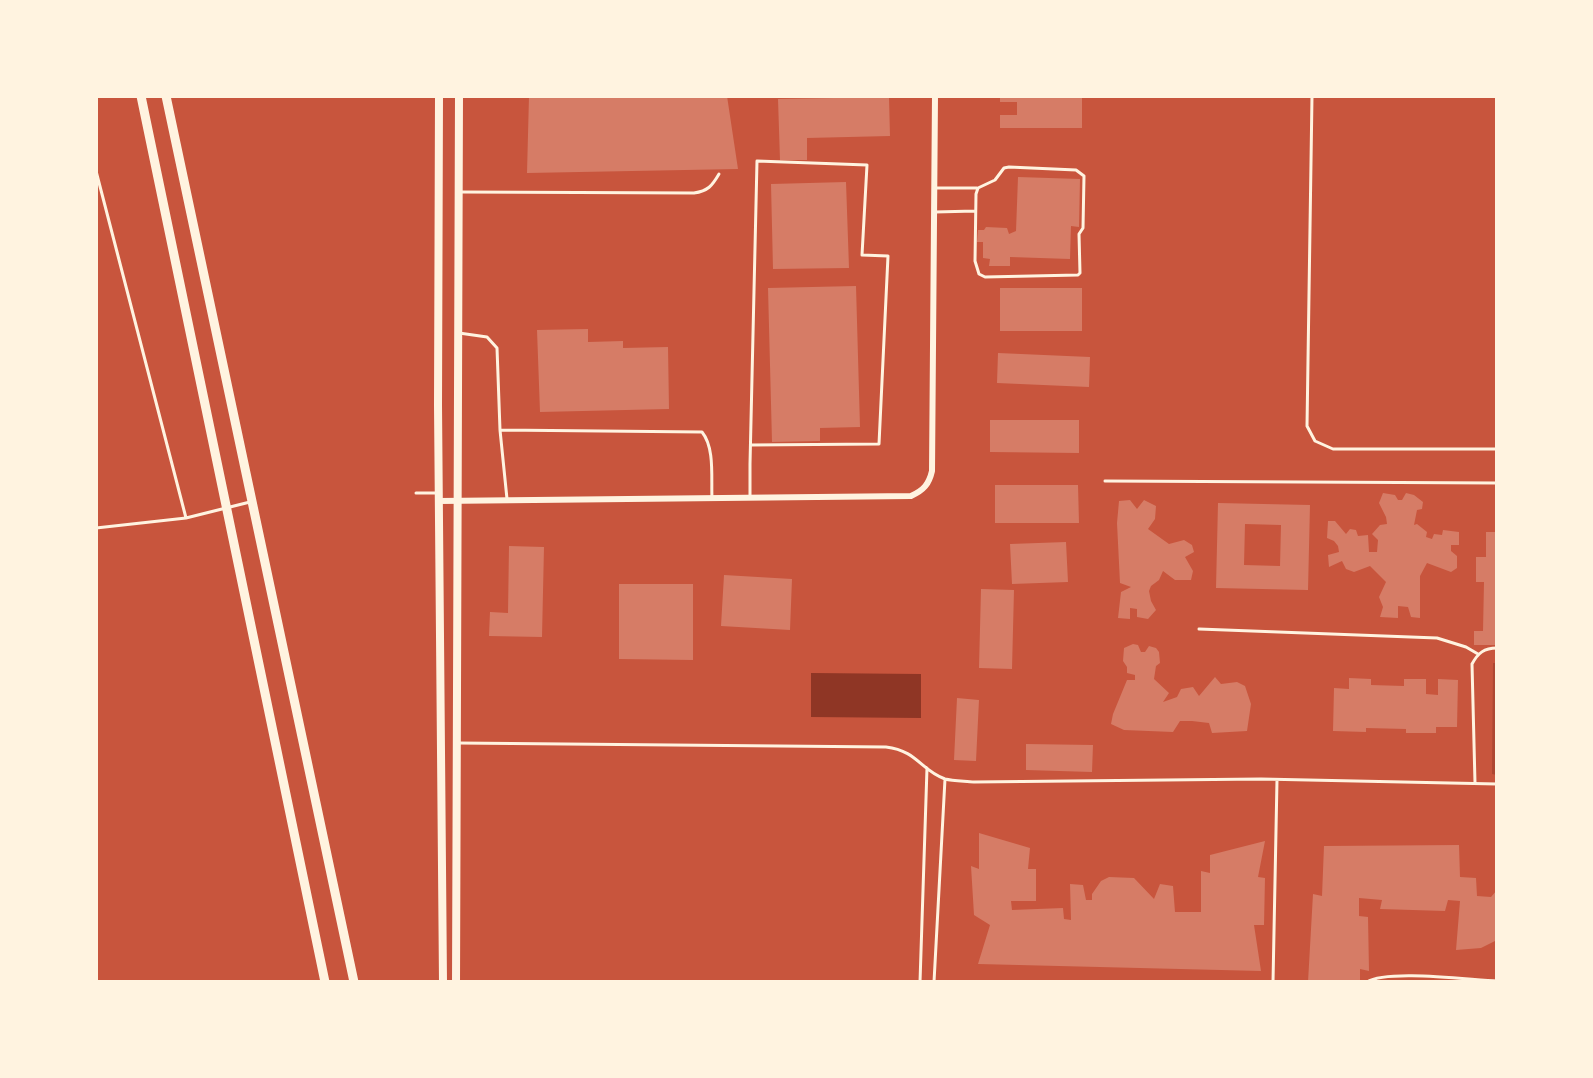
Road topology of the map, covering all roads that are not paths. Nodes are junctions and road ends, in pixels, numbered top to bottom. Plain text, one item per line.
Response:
1 (141, 96) edge
2 (166, 96) edge
3 (439, 96) edge
4 (459, 96) edge
5 (934, 96) edge
6 (1312, 96) edge
7 (96, 171) edge
8 (719, 174) dead end
9 (934, 188) junction
10 (978, 188) junction
11 (459, 192) junction
12 (934, 212) junction
13 (975, 212) junction
14 (459, 333) junction
15 (500, 430) junction
16 (751, 445) junction
17 (1497, 449) edge
18 (1105, 481) dead end
19 (1497, 483) edge
20 (416, 493) dead end
21 (439, 497) junction
22 (712, 498) junction
23 (750, 498) junction
24 (252, 501) junction
25 (459, 501) junction
26 (507, 501) junction
27 (227, 508) junction
28 (186, 518) junction
29 (96, 528) edge
30 (1199, 629) dead end
31 (1497, 648) edge
32 (1478, 654) junction
33 (458, 743) junction
34 (927, 768) junction
35 (945, 778) junction
36 (1277, 780) junction
37 (1475, 783) junction
38 (1497, 783) edge
39 (1497, 981) edge
40 (325, 982) edge
41 (354, 982) edge
42 (443, 982) edge
43 (456, 982) edge
44 (920, 982) edge
45 (934, 982) edge
46 (1273, 982) edge
47 (1367, 982) edge

1 - 27 main road
2 - 24 main road
3 - 21 street
4 - 11 street
5 - 9 street
6 - 17 lane
7 - 28 lane
8 - 11 lane
9 - 10 lane
9 - 12 street
10 - 13 lane
10 - 13 lane
11 - 14 street
12 - 13 lane
12 - 23 street
14 - 15 lane
14 - 25 street
15 - 22 lane
15 - 26 lane
16 - 16 lane
16 - 23 lane
18 - 19 lane
20 - 21 lane
21 - 25 street
21 - 42 street
22 - 23 street
22 - 26 street
24 - 27 lane
24 - 41 main road
25 - 26 street
25 - 33 street
27 - 28 lane
27 - 40 main road
28 - 29 lane
30 - 32 lane
31 - 32 lane
32 - 37 lane
33 - 34 lane
33 - 43 street
34 - 35 lane
34 - 44 lane
35 - 36 lane
35 - 45 lane
36 - 37 lane
36 - 46 lane
37 - 38 lane
39 - 47 lane

